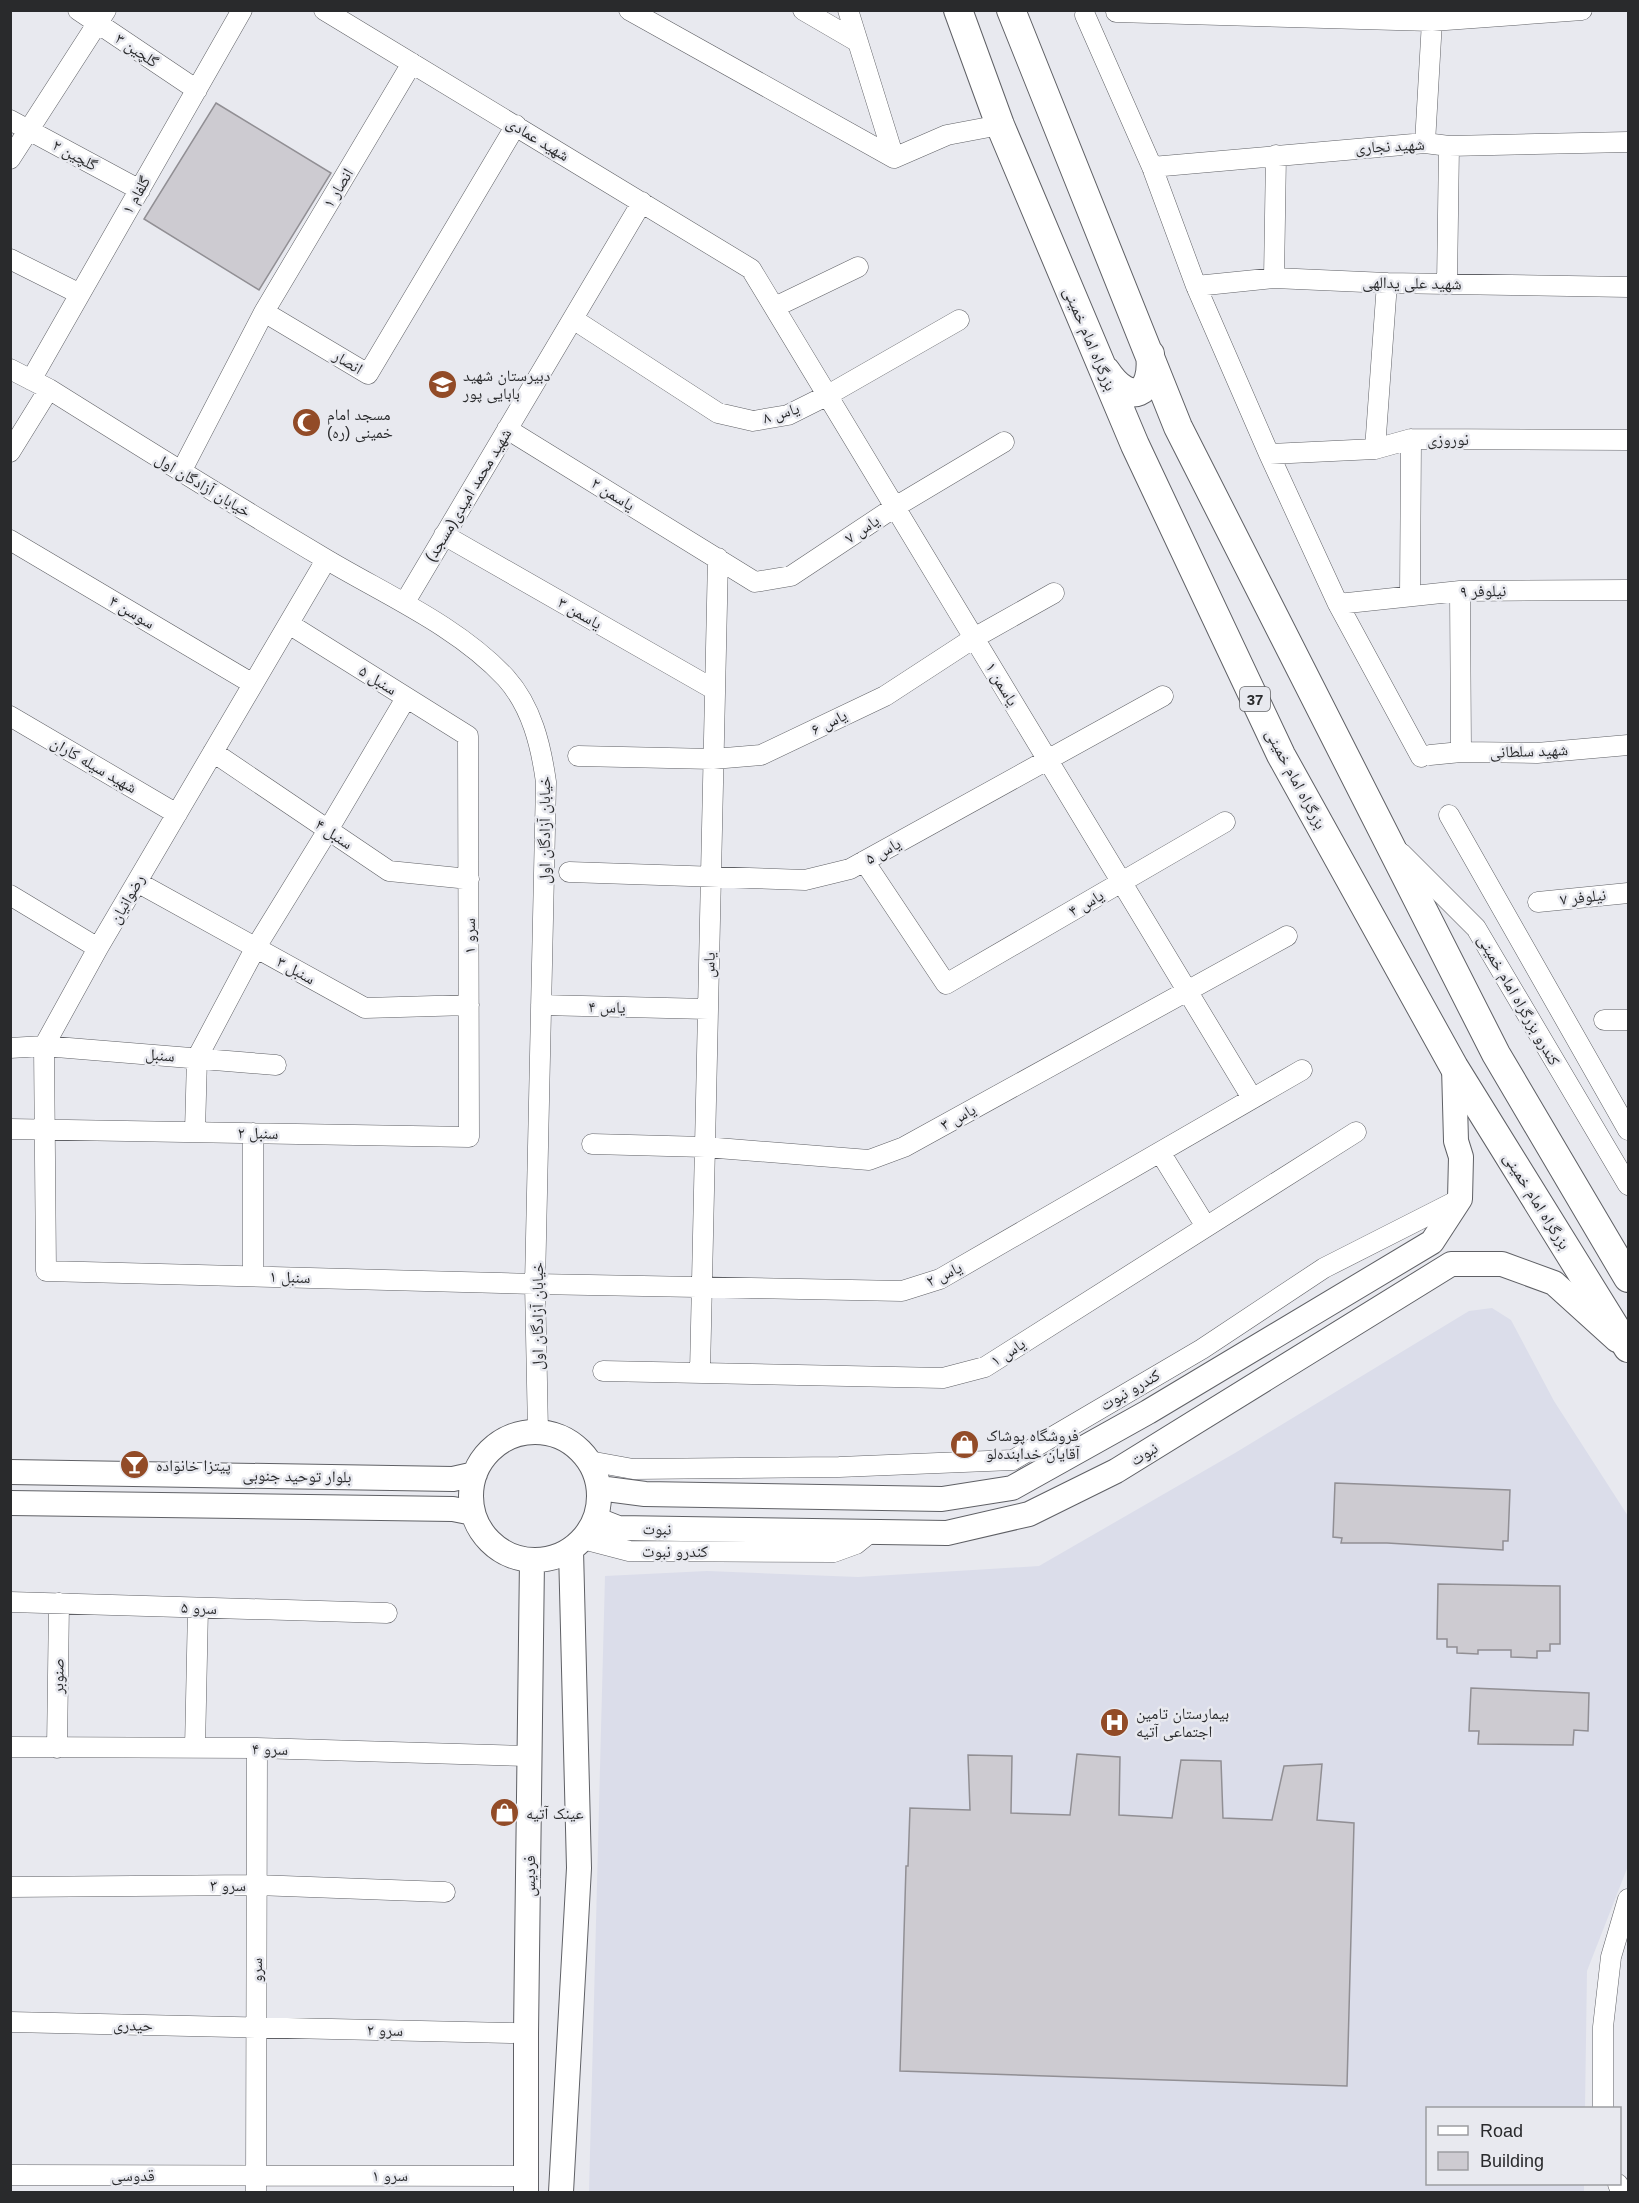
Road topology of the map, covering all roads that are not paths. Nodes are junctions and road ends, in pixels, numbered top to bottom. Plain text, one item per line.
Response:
1 (78, 10) edge
2 (242, 10) edge
3 (324, 10) edge
4 (629, 10) edge
5 (804, 10) edge
6 (848, 10) edge
7 (958, 10) edge
8 (1011, 10) edge
9 (1582, 10) edge
10 (1116, 12) dead end
11 (1085, 15) dead end
12 (102, 17) edge
13 (1432, 21) junction
14 (858, 42) junction
15 (412, 63) junction
16 (197, 90) junction
17 (10, 120) edge
18 (516, 125) junction
19 (1000, 125) junction
20 (29, 130) junction
21 (1629, 141) edge
22 (1425, 143) junction
23 (1449, 146) junction
24 (1276, 155) junction
25 (894, 158) junction
26 (10, 159) edge
27 (1152, 167) junction
28 (140, 190) junction
29 (642, 202) junction
30 (10, 259) edge
31 (858, 267) dead end
32 (752, 269) joint
33 (1274, 278) junction
34 (1387, 283) junction
35 (1447, 284) junction
36 (1196, 286) junction
37 (1629, 287) edge
38 (80, 294) junction
39 (775, 307) junction
40 (264, 312) junction
41 (573, 319) junction
42 (959, 320) dead end
43 (1150, 354) junction
44 (1101, 364) junction
45 (10, 369) edge
46 (31, 380) junction
47 (49, 389) junction
48 (828, 395) junction
49 (1178, 427) junction
50 (507, 429) junction
51 (1411, 439) junction
52 (1629, 440) edge
53 (1004, 442) dead end
54 (1135, 446) junction
55 (1375, 449) junction
56 (10, 452) edge
57 (1269, 454) junction
58 (181, 472) junction
59 (895, 507) junction
60 (444, 535) junction
61 (10, 540) edge
62 (718, 558) junction
63 (326, 560) junction
64 (1629, 590) edge
65 (1460, 591) junction
66 (1054, 593) dead end
67 (1410, 596) junction
68 (405, 602) junction
69 (1338, 604) junction
70 (289, 624) junction
71 (974, 638) junction
72 (253, 684) junction
73 (715, 690) junction
74 (1163, 696) dead end
75 (406, 698) junction
76 (10, 716) edge
77 (468, 736) joint
78 (1629, 745) edge
79 (213, 752) junction
80 (1461, 752) junction
81 (578, 756) dead end
82 (713, 759) junction
83 (1048, 760) junction
84 (177, 814) junction
85 (1449, 815) dead end
86 (1225, 822) dead end
87 (328, 830) junction
88 (1384, 835) junction
89 (864, 861) junction
90 (569, 872) dead end
91 (711, 878) junction
92 (469, 879) junction
93 (137, 882) junction
94 (1121, 882) junction
95 (1629, 892) edge
96 (10, 895) edge
97 (1538, 902) dead end
98 (1287, 936) dead end
99 (256, 947) junction
100 (98, 948) junction
101 (1188, 992) junction
102 (469, 1005) junction
103 (542, 1005) junction
104 (708, 1008) junction
105 (1604, 1020) dead end
106 (1629, 1020) edge
107 (44, 1046) junction
108 (10, 1048) edge
109 (197, 1058) junction
110 (276, 1065) dead end
111 (1454, 1067) junction
112 (1302, 1070) dead end
113 (1252, 1098) junction
114 (46, 1128) junction
115 (10, 1129) edge
116 (1629, 1130) edge
117 (195, 1131) junction
118 (1356, 1132) dead end
119 (253, 1133) junction
120 (469, 1137) joint
121 (592, 1144) dead end
122 (705, 1147) junction
123 (1160, 1152) junction
124 (1629, 1185) edge
125 (1460, 1199) junction
126 (1205, 1226) junction
127 (253, 1276) junction
128 (1629, 1278) edge
129 (535, 1284) junction
130 (701, 1288) junction
131 (1629, 1350) edge
132 (603, 1371) dead end
133 (700, 1372) junction
134 (538, 1432) junction
135 (589, 1461) junction
136 (10, 1472) edge
137 (475, 1474) junction
138 (599, 1488) junction
139 (10, 1503) edge
140 (473, 1513) junction
141 (583, 1536) junction
142 (532, 1560) junction
143 (10, 1602) edge
144 (59, 1603) junction
145 (198, 1608) junction
146 (387, 1613) dead end
147 (10, 1747) edge
148 (57, 1748) junction
149 (195, 1748) junction
150 (257, 1748) junction
151 (529, 1756) junction
152 (256, 1885) junction
153 (10, 1887) edge
154 (445, 1892) dead end
155 (1629, 1899) edge
156 (10, 2022) edge
157 (256, 2028) junction
158 (513, 2033) dead end
159 (1603, 2107) edge
160 (10, 2175) edge
161 (255, 2183) edge
162 (526, 2184) edge
163 (561, 2193) edge

1 - 12 street, گلچین ۳
2 - 16 street, گلفام ۱
3 - 15 street, شهید عمادی
4 - 25 street
5 - 14 street
6 - 14 street
7 - 19 highway, بزرگراه امام خمینی / 37
8 - 43 highway
9 - 13 street
10 - 13 street
11 - 27 street
12 - 16 street, گلچین ۳
12 - 20 street
13 - 22 street
14 - 25 street
15 - 18 street, شهید عمادی
15 - 40 street, انصار ۱
16 - 28 street, گلفام ۱
17 - 20 street, گلچین ۲
18 - 29 street, شهید عمادی
18 - 40 street, انصار
19 - 25 street
19 - 44 highway, بزرگراه امام خمینی / 37
20 - 26 street
20 - 28 street, گلچین ۲
21 - 23 street, شهید نجاری
22 - 23 street, شهید نجاری
22 - 24 street, شهید نجاری
23 - 35 street
24 - 27 street, شهید نجاری
24 - 33 street
27 - 36 street
28 - 38 street, گلفام ۱
29 - 32 street, شهید عمادی
29 - 41 street, (مسجد)شهید محمد امیدی
30 - 38 street
31 - 39 street
32 - 39 street, یاسمن ۱
33 - 34 street, شهید علی یدالهی
33 - 36 street, شهید علی یدالهی
34 - 35 street, شهید علی یدالهی
34 - 55 street
35 - 37 street, شهید علی یدالهی
36 - 57 street
38 - 46 street, گلفام ۱
39 - 48 street, یاسمن ۱
40 - 58 street
41 - 48 street, یاس ۸
41 - 50 street, (مسجد)شهید محمد امیدی
42 - 48 street, یاس ۸
43 - 44 highway
43 - 49 highway
44 - 54 highway, بزرگراه امام خمینی / 37
45 - 46 street, خیابان آزادگان اول
46 - 47 street, خیابان آزادگان اول
47 - 56 street
47 - 58 street, خیابان آزادگان اول
48 - 59 street, یاسمن ۱
49 - 54 highway
49 - 88 highway
50 - 60 street, (مسجد)شهید محمد امیدی
50 - 62 street, یاسمن ۲
51 - 52 street, نوروزی
51 - 55 street, نوروزی
51 - 67 street
53 - 59 street, یاس ۷
54 - 111 highway, بزرگراه امام خمینی / 37
55 - 57 street, نوروزی
57 - 69 street
58 - 63 street, خیابان آزادگان اول
59 - 62 street, یاس ۷
59 - 71 street, یاسمن ۱
60 - 68 street, (مسجد)شهید محمد امیدی
60 - 73 street, یاسمن ۳
61 - 72 street, سوسن ۴
62 - 73 street, یاس
63 - 68 street, خیابان آزادگان اول
63 - 70 street, رضوانیان
64 - 65 street, نیلوفر ۹
65 - 67 street, نیلوفر ۹
65 - 80 street
66 - 71 street, یاس ۶
67 - 69 street, نیلوفر ۹
68 - 103 street, خیابان آزادگان اول
69 - 80 street, شهید سلطانی
70 - 72 street, رضوانیان
70 - 75 street, سنبل ۵
71 - 82 street, یاس ۶
71 - 83 street, یاسمن ۱
72 - 79 street, رضوانیان
73 - 82 street, یاس
74 - 83 street, یاس ۵
75 - 77 street, سنبل ۵
75 - 87 street
76 - 84 street, شهید سیله کاران
77 - 92 street, سرو ۱
78 - 80 street, شهید سلطانی
79 - 84 street, رضوانیان
79 - 87 street, سنبل ۴
81 - 82 street, یاس ۶
82 - 91 street, یاس
83 - 89 street, یاس ۵
83 - 94 street, یاسمن ۱
84 - 93 street, رضوانیان
85 - 116 street
86 - 94 street, یاس ۴
87 - 92 street, سنبل ۴
87 - 99 street
88 - 124 street, کندرو بزرگراه امام خمینی
88 - 128 highway
89 - 91 street, یاس ۵
89 - 94 street, یاس ۴
90 - 91 street, یاس ۵
91 - 104 street, یاس
92 - 102 street, سرو ۱
93 - 99 street, سنبل ۳
93 - 100 street, رضوانیان
94 - 101 street, یاسمن ۱
95 - 97 street, نیلوفر ۷
96 - 100 street
98 - 101 street, یاس ۳
99 - 102 street, سنبل ۳
99 - 109 street
100 - 107 street, رضوانیان
101 - 113 street, یاسمن ۱
101 - 122 street, یاس ۳
102 - 120 street, سرو ۱
103 - 104 street, یاس ۴
103 - 129 street, خیابان آزادگان اول
104 - 122 street, یاس
105 - 106 street
107 - 108 street, سنبل
107 - 109 street, سنبل
107 - 114 street
109 - 110 street, سنبل
109 - 117 street
111 - 125 main road
111 - 131 highway, بزرگراه امام خمینی / 37
112 - 113 street, یاس ۲
113 - 123 street, یاس ۲
114 - 115 street, سنبل ۲
114 - 117 street, سنبل ۲
114 - 127 street, سنبل ۱
117 - 119 street, سنبل ۲
118 - 126 street, یاس ۱
119 - 120 street, سنبل ۲
119 - 127 street
121 - 122 street, یاس ۳
122 - 130 street, یاس
123 - 126 street
123 - 130 street, یاس ۲
125 - 135 street, کندرو نبوت
125 - 138 main road, نبوت
126 - 133 street, یاس ۱
127 - 129 street, سنبل ۱
129 - 130 street, یاس ۲
129 - 134 street, خیابان آزادگان اول
130 - 133 street, یاس
131 - 141 main road, نبوت
132 - 133 street, یاس ۱
134 - 135 main road
134 - 137 main road
135 - 138 main road
136 - 137 main road, بلوار توحید جنوبی
137 - 140 main road
138 - 141 main road
139 - 140 main road, بلوار توحید جنوبی
140 - 142 main road
141 - 142 main road
141 - 163 main road
142 - 151 main road, فردیس
143 - 144 street, سرو ۵
144 - 145 street, سرو ۵
144 - 148 street, صنوبر
145 - 146 street, سرو ۵
145 - 149 street
147 - 148 street, سرو ۴
148 - 149 street, سرو ۴
149 - 150 street, سرو ۴
150 - 151 street, سرو ۴
150 - 152 street, سرو
151 - 162 main road, فردیس
152 - 153 street, سرو ۳
152 - 154 street, سرو ۳
152 - 157 street, سرو
155 - 159 street
156 - 157 street, حیدری
157 - 158 street, سرو ۲
157 - 161 street, سرو
160 - 161 street, قدوسی
161 - 162 street, سرو ۱

